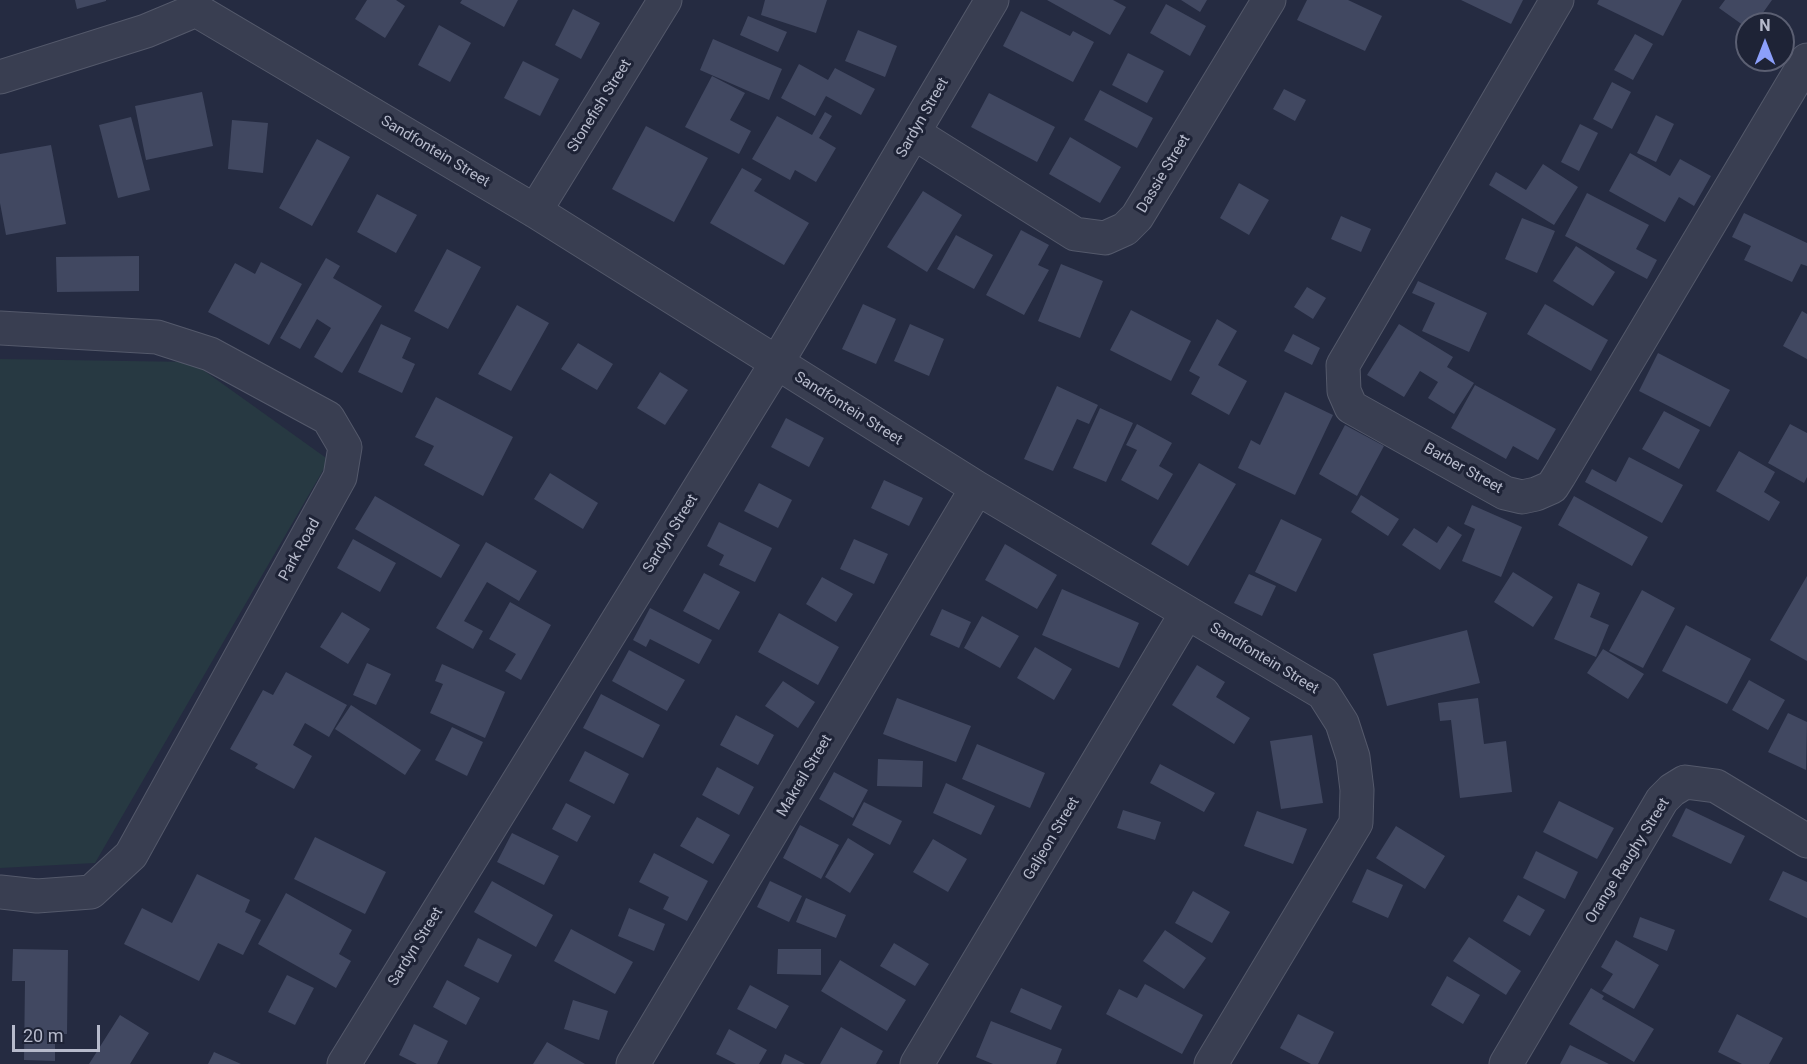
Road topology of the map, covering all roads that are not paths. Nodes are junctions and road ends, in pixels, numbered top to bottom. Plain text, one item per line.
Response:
1 (665, 0) edge
2 (992, 0) edge
3 (1269, 0) edge
4 (1557, 0) edge
5 (195, 5) edge
6 (1807, 60) edge
7 (0, 77) edge
8 (914, 133) junction
9 (535, 211) junction
10 (0, 328) edge
11 (776, 364) junction
12 (977, 488) junction
13 (1186, 614) junction
14 (1807, 841) edge
15 (0, 892) edge
16 (344, 1064) edge
17 (633, 1064) edge
18 (917, 1064) edge
19 (1211, 1064) edge
20 (1506, 1064) edge

1 - 9 street, Stonefish Street
2 - 8 street, Sardyn Street
3 - 8 street, Dassie Street
4 - 6 street, Barber Street
5 - 7 street, Sandfontein Street
5 - 9 street, Sandfontein Street
8 - 11 street, Sardyn Street
9 - 11 street, Sandfontein Street
10 - 15 street, Park Road
11 - 12 street, Sandfontein Street
11 - 16 street, Sardyn Street
12 - 13 street, Sandfontein Street
12 - 17 street, Makreil Street
13 - 18 street, Galjeon Street
13 - 19 street, Sandfontein Street
14 - 20 street, Orange Raughy Street

